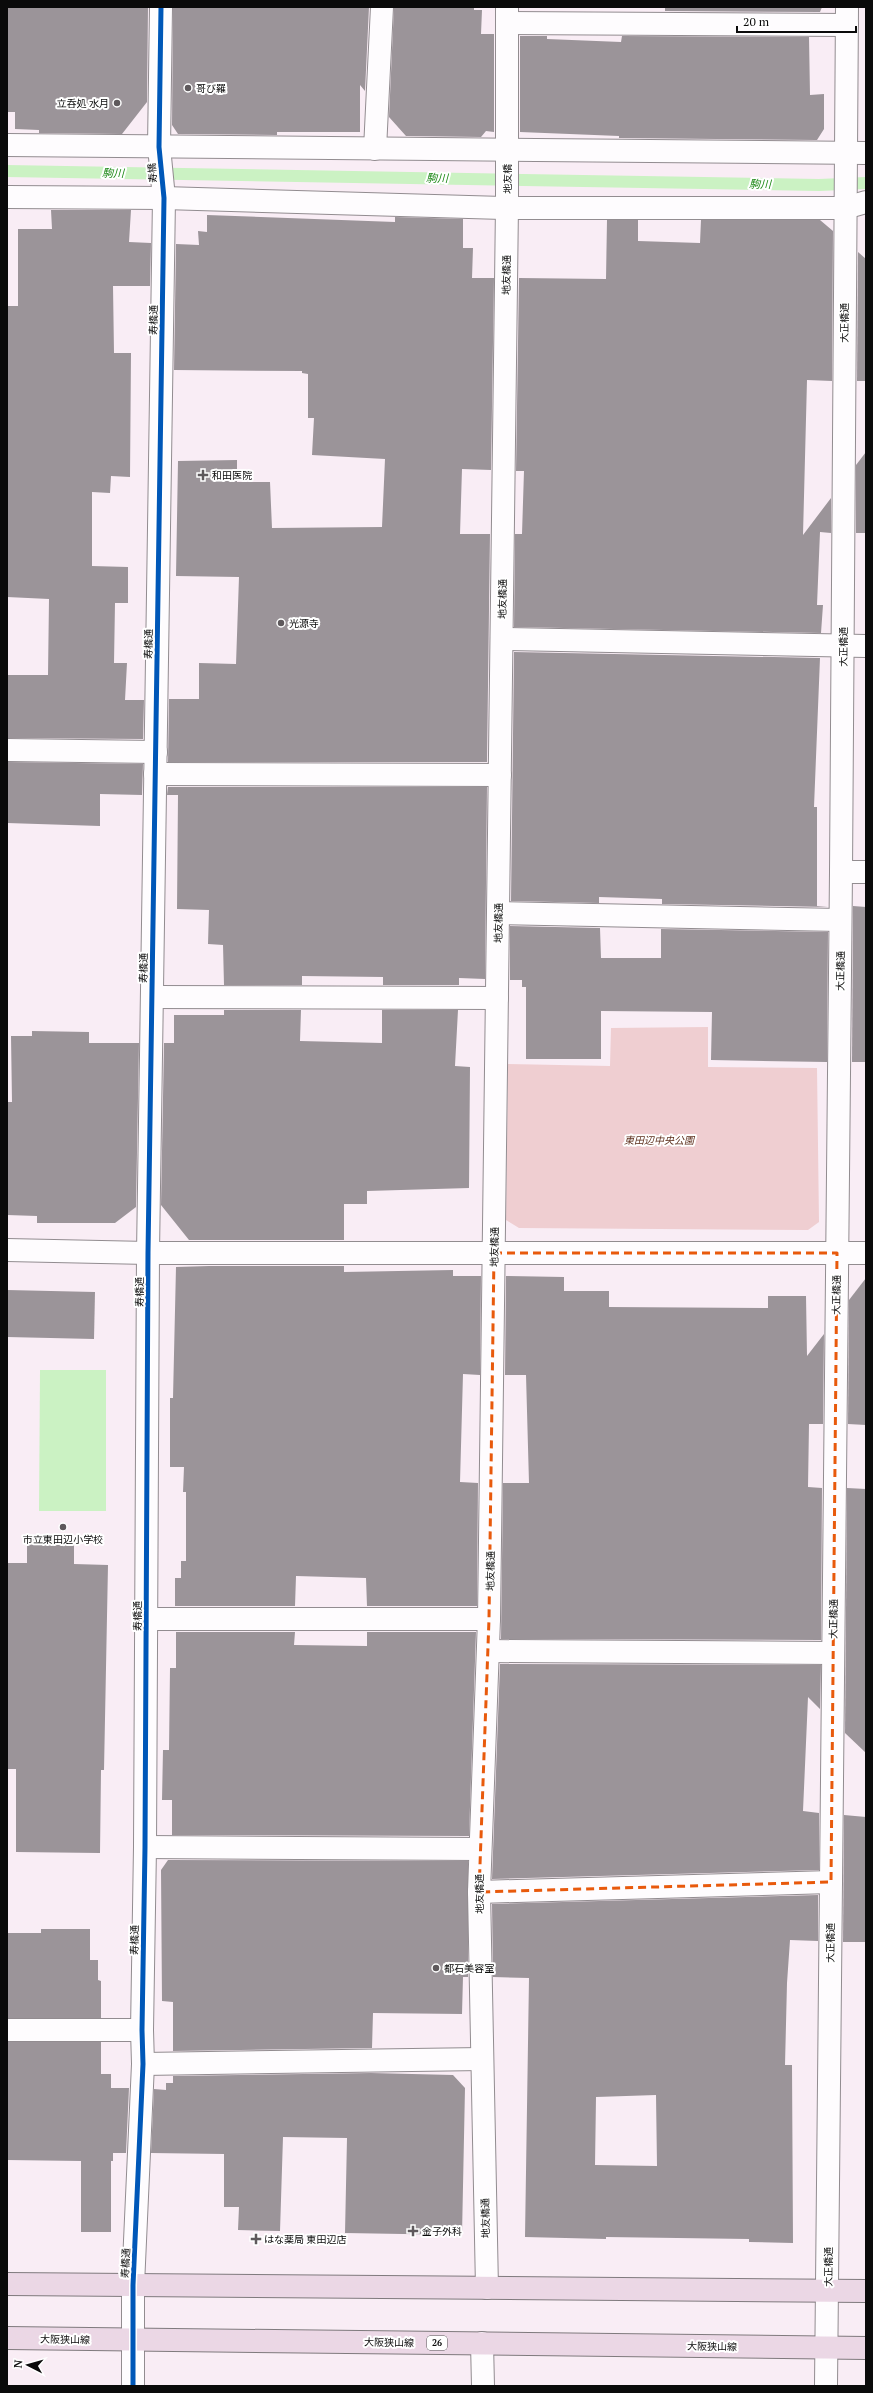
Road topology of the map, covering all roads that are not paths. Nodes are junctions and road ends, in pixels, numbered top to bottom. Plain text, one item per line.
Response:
1 (161, 7) edge
2 (382, 7) edge
3 (507, 15) edge
4 (847, 16) edge
5 (7, 145) edge
6 (159, 149) junction
7 (375, 149) junction
8 (507, 152) junction
9 (853, 159) edge
10 (163, 196) junction
11 (7, 197) edge
12 (852, 205) edge
13 (507, 206) junction
14 (502, 639) junction
15 (843, 646) junction
16 (866, 646) edge
17 (7, 750) edge
18 (156, 752) junction
19 (155, 774) junction
20 (500, 775) junction
21 (841, 872) junction
22 (866, 872) edge
23 (498, 913) junction
24 (840, 920) junction
25 (152, 997) junction
26 (497, 998) junction
27 (7, 1250) edge
28 (148, 1253) junction
29 (494, 1253) junction
30 (837, 1253) junction
31 (866, 1253) edge
32 (146, 1619) junction
33 (490, 1619) junction
34 (488, 1651) junction
35 (833, 1653) junction
36 (145, 1847) junction
37 (479, 1849) junction
38 (831, 1882) junction
39 (479, 1892) junction
40 (7, 2030) edge
41 (142, 2030) junction
42 (482, 2059) junction
43 (143, 2064) junction
44 (7, 2284) edge
45 (133, 2285) junction
46 (487, 2288) junction
47 (827, 2291) junction
48 (866, 2291) edge
49 (7, 2338) edge
50 (132, 2339) junction
51 (482, 2343) junction
52 (826, 2348) junction
53 (866, 2348) edge
54 (133, 2386) edge
55 (482, 2386) edge
56 (826, 2386) edge

1 - 6 street
2 - 7 street
3 - 4 street
3 - 8 street
4 - 9 street
5 - 6 street
6 - 7 street
6 - 10 street, 寿橋
7 - 8 street
8 - 9 street
8 - 13 street, 地友橋
9 - 12 street, 大正橋通
10 - 11 street
10 - 13 street
10 - 18 street, 寿橋通
12 - 13 street
12 - 15 street, 大正橋通
13 - 14 street, 地友橋通
14 - 15 street
14 - 20 street, 地友橋通
15 - 16 street
15 - 21 street, 大正橋通
17 - 18 street
18 - 19 street, 寿橋通
19 - 20 street
19 - 25 street, 寿橋通
20 - 23 street, 地友橋通
21 - 22 street
21 - 24 street, 大正橋通
23 - 24 street
23 - 26 street, 地友橋通
24 - 30 street, 大正橋通
25 - 26 street
25 - 28 street, 寿橋通
26 - 29 street, 地友橋通
27 - 28 street
28 - 29 street
28 - 32 street, 寿橋通
29 - 30 street
29 - 33 street, 地友橋通
30 - 31 street
30 - 35 street, 大正橋通
32 - 33 street
32 - 36 street, 寿橋通
33 - 34 street, 地友橋通
34 - 35 street
34 - 37 street, 地友橋通
35 - 38 street, 大正橋通
36 - 37 street
36 - 41 street, 寿橋通
37 - 39 street, 地友橋通
38 - 39 street
38 - 47 street, 大正橋通
39 - 42 street, 地友橋通
40 - 41 street
41 - 43 street, 寿橋通
42 - 43 street
42 - 46 street, 地友橋通
43 - 45 street, 寿橋通
44 - 45 main road
45 - 46 main road
45 - 50 street, 寿橋通
46 - 47 main road
47 - 48 main road
47 - 52 street, 大正橋通
49 - 50 main road, 大阪狭山線 / 26
50 - 51 main road, 大阪狭山線 / 26
50 - 54 street, 寿橋通
51 - 52 main road, 大阪狭山線 / 26
51 - 55 street
52 - 53 main road, 大阪狭山線 / 26
52 - 56 street, 大正橋通

